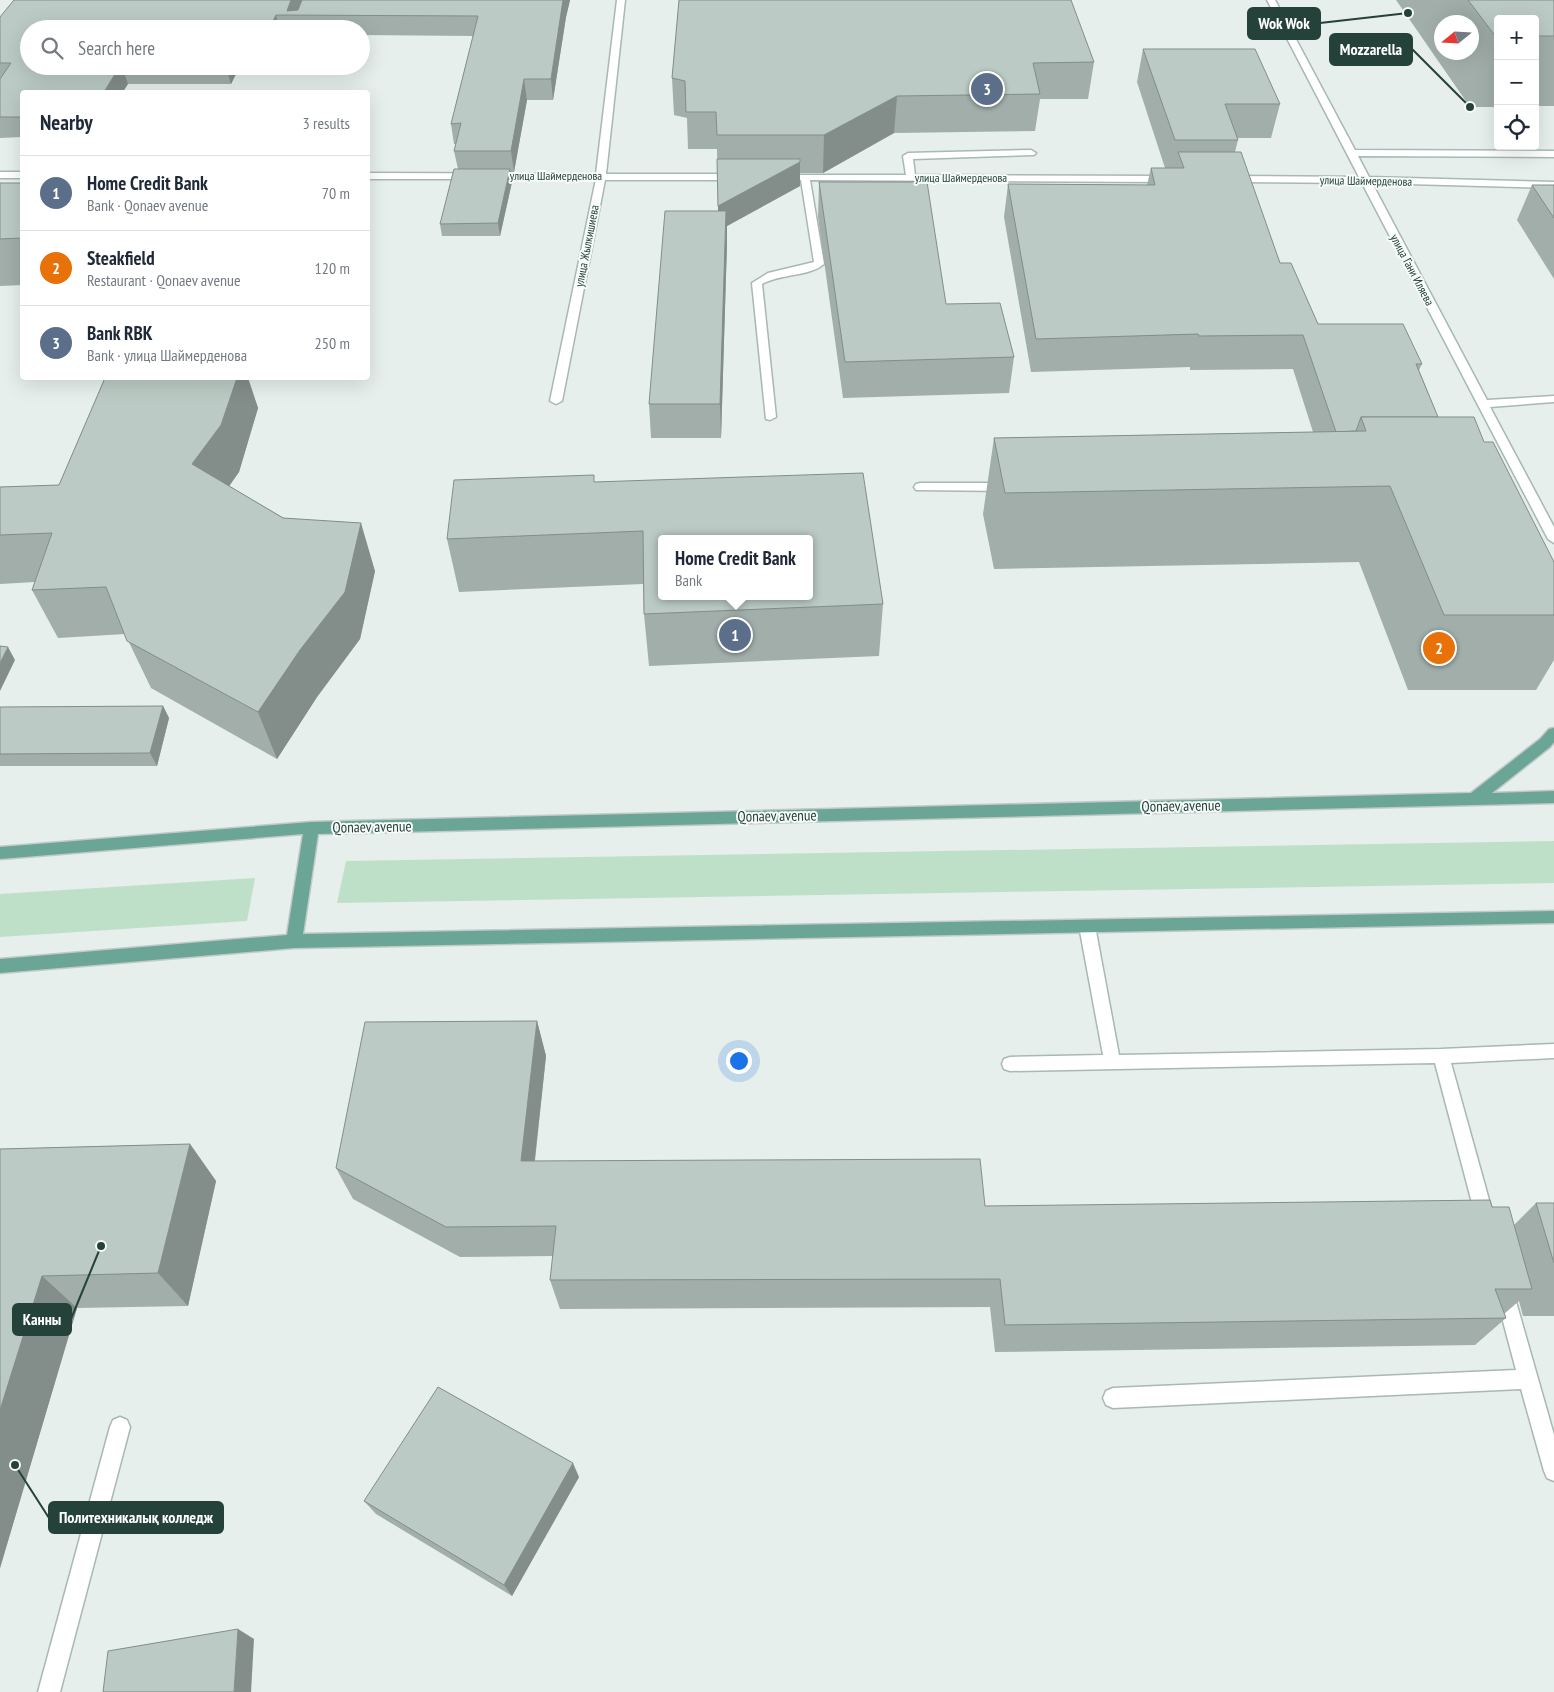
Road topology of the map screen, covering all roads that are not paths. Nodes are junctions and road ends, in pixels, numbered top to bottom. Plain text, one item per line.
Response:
1 (621, 0) edge
2 (1271, 0) edge
3 (1031, 153) dead end
4 (1352, 153) junction
5 (1554, 154) edge
6 (0, 175) edge
7 (20, 175) edge
8 (370, 176) edge
9 (601, 176) junction
10 (747, 177) edge
11 (766, 177) edge
12 (805, 177) junction
13 (911, 178) junction
14 (1178, 179) edge
15 (1217, 179) edge
16 (1365, 180) junction
17 (1554, 185) edge
18 (1554, 399) edge
19 (556, 401) dead end
20 (1483, 404) junction
21 (770, 417) dead end
22 (920, 487) dead end
23 (1020, 487) edge
24 (1548, 515) edge
25 (1554, 539) edge
26 (1554, 733) edge
27 (1554, 797) edge
28 (1474, 798) junction
29 (311, 828) junction
30 (0, 853) edge
31 (1554, 917) edge
32 (1087, 926) junction
33 (294, 941) junction
34 (0, 966) edge
35 (1554, 1051) edge
36 (1441, 1056) junction
37 (1112, 1061) junction
38 (1010, 1064) dead end
39 (1490, 1236) edge
40 (1500, 1274) edge
41 (1528, 1379) junction
42 (1114, 1398) dead end
43 (120, 1428) dead end
44 (1554, 1471) edge
45 (49, 1692) edge

1 - 9 street, улица Жылкишиева
2 - 4 street, улица Гани Иляева
3 - 13 street
4 - 5 street, улица Шаймерденова
4 - 16 street, улица Гани Иляева
6 - 7 street
8 - 9 street, улица Шаймерденова
9 - 10 street, улица Шаймерденова
9 - 19 street, улица Жылкишиева
11 - 12 street, улица Шаймерденова
12 - 13 street, улица Шаймерденова
12 - 21 street
13 - 14 street, улица Шаймерденова
15 - 16 street, улица Шаймерденова
16 - 17 street, улица Шаймерденова
16 - 20 street, улица Гани Иляева
18 - 20 street
20 - 24 street, улица Гани Иляева
22 - 23 street
24 - 25 street, улица Гани Иляева
26 - 28 main road
27 - 28 main road, Qonaev avenue
28 - 29 main road, Qonaev avenue
29 - 30 main road, Qonaev avenue
29 - 33 main road
31 - 32 main road
32 - 33 main road
32 - 37 street
33 - 34 main road
35 - 36 street
36 - 37 street
36 - 39 street
37 - 38 street
40 - 41 street
41 - 42 street
41 - 44 street
43 - 45 street

